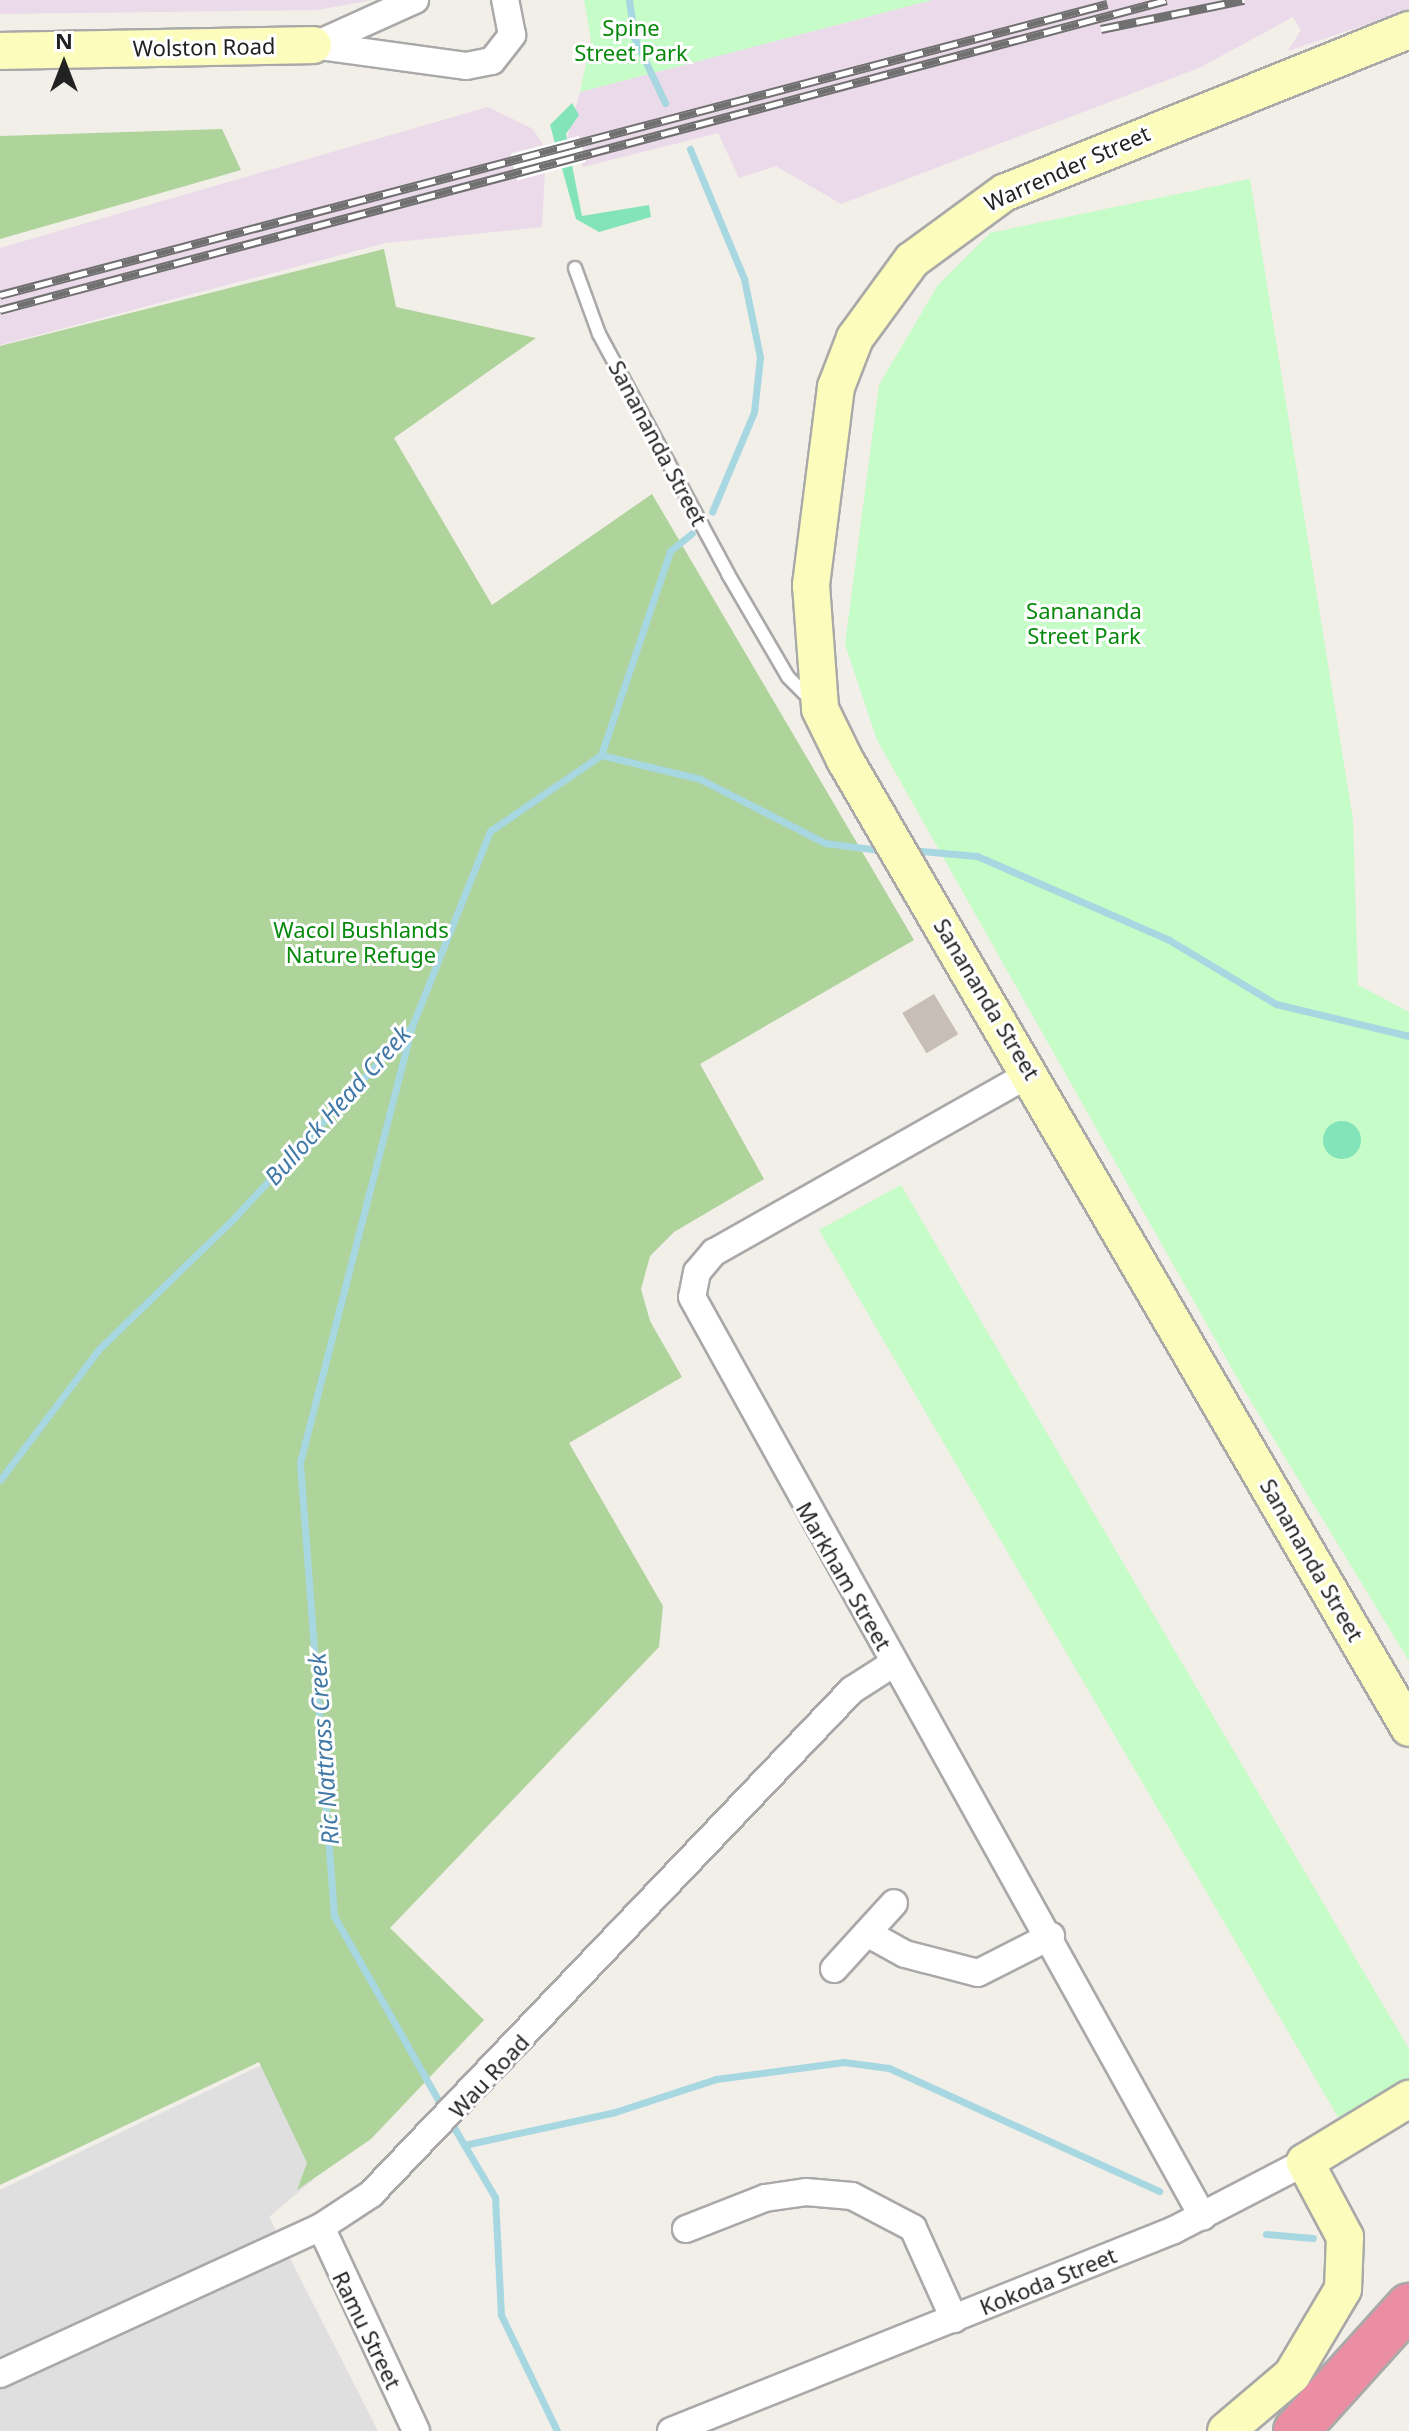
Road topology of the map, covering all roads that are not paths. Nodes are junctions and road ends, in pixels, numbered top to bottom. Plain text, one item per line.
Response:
1 (415, 0) edge
2 (505, 0) edge
3 (1409, 30) edge
4 (313, 45) junction
5 (0, 51) edge
6 (575, 268) dead end
7 (820, 709) junction
8 (1031, 1073) junction
9 (894, 1663) junction
10 (1409, 1728) edge
11 (894, 1903) dead end
12 (867, 1933) junction
13 (1051, 1936) junction
14 (834, 1969) dead end
15 (1409, 2099) edge
16 (1313, 2157) junction
17 (1203, 2217) junction
18 (321, 2227) junction
19 (686, 2229) dead end
20 (1409, 2306) edge
21 (954, 2319) junction
22 (0, 2374) edge
23 (416, 2431) edge
24 (671, 2431) edge
25 (1226, 2431) edge
26 (1296, 2431) edge

1 - 4 street, Wolston Road
2 - 4 street, Wolston Road
3 - 7 street, Warrender Street
4 - 5 street, Wolston Road
6 - 7 lane, Sanananda Street
7 - 8 street, Sanananda Street
8 - 9 street, Markham Street
8 - 10 street, Sanananda Street
9 - 13 street, Markham Street
9 - 18 street, Wau Road
11 - 12 street
12 - 13 street
12 - 14 street
13 - 17 street, Markham Street
15 - 16 street, Kokoda Street
16 - 17 street, Kokoda Street
16 - 25 street
17 - 21 street, Kokoda Street
18 - 22 street, Wau Road
18 - 23 street, Ramu Street
19 - 21 street
20 - 26 highway
21 - 24 street, Kokoda Street

